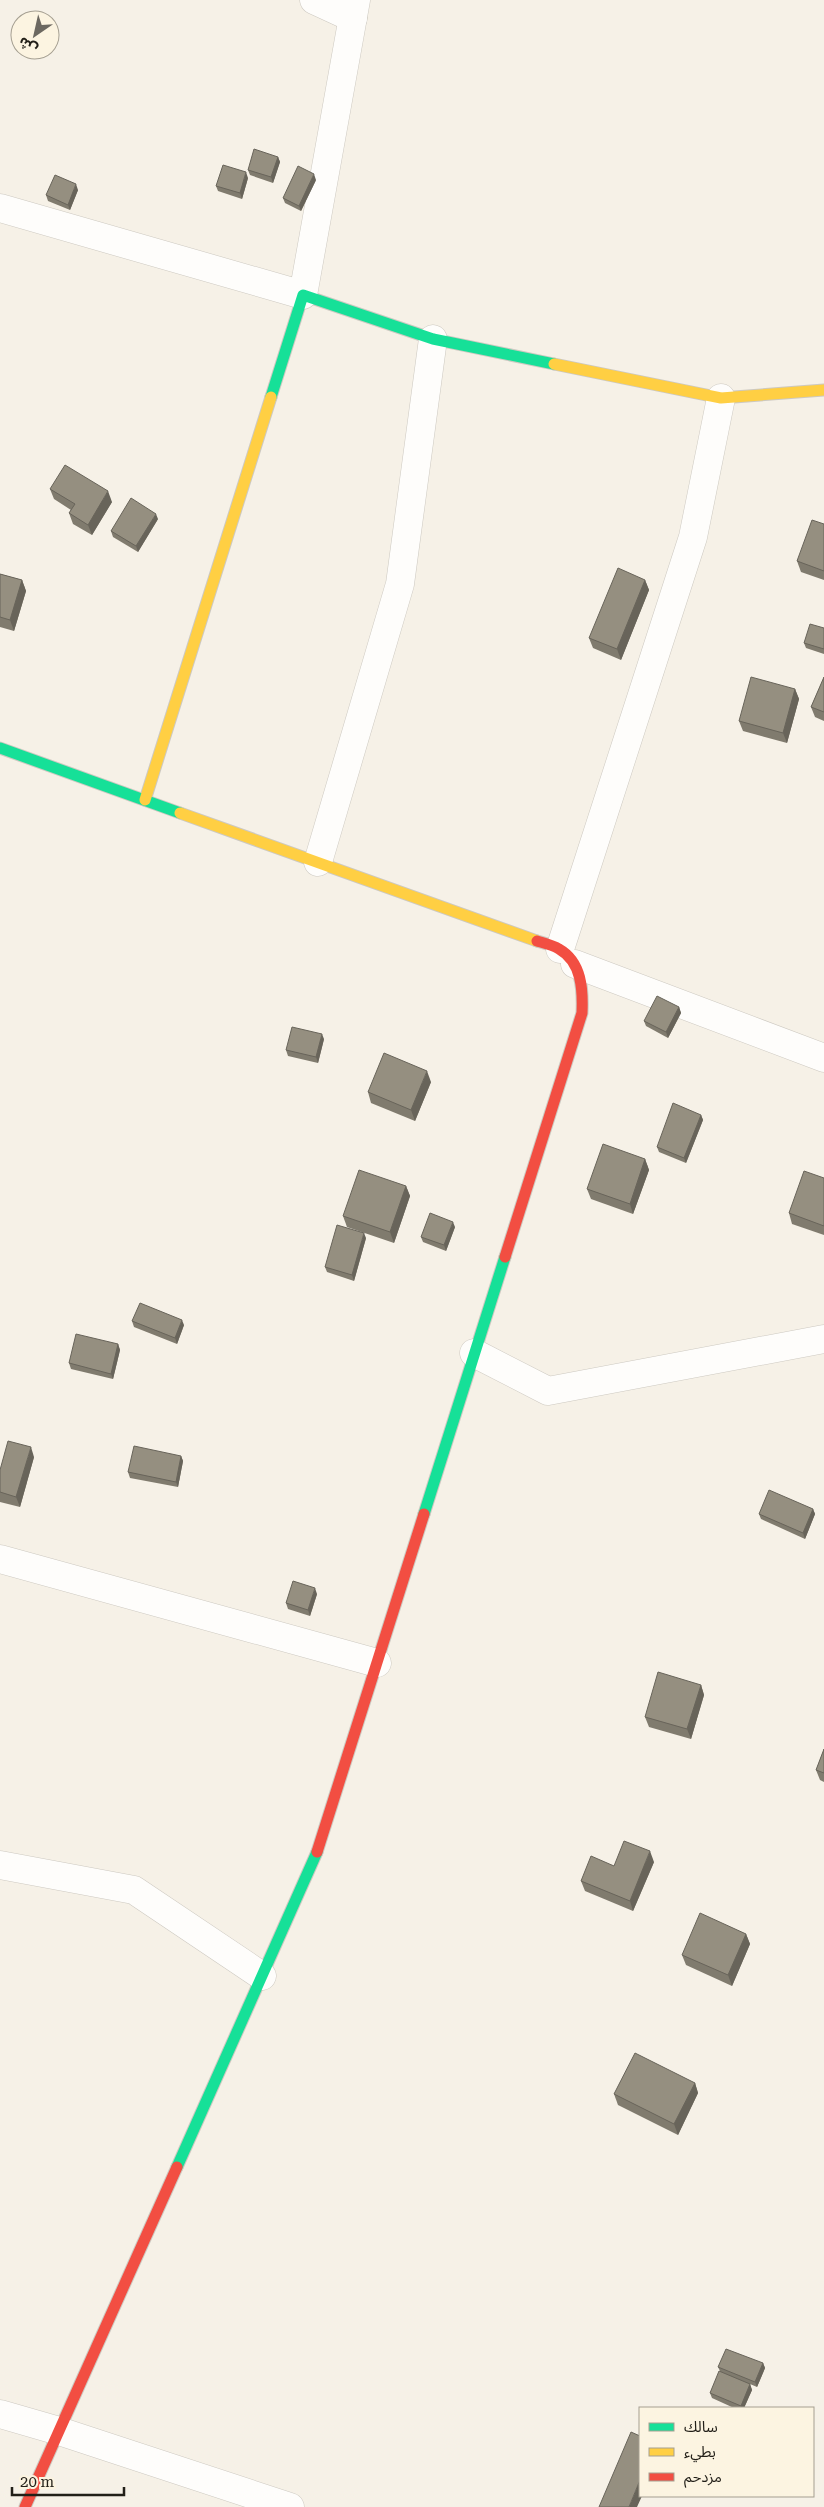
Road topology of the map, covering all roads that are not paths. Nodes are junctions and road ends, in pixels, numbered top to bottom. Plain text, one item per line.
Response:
1 (314, 0) edge
2 (355, 9) edge
3 (0, 208) edge
4 (303, 295) junction
5 (433, 339) junction
6 (824, 390) edge
7 (721, 398) junction
8 (0, 748) edge
9 (145, 800) junction
10 (318, 862) junction
11 (567, 956) junction
12 (824, 1058) edge
13 (824, 1339) edge
14 (474, 1353) junction
15 (0, 1559) edge
16 (377, 1663) junction
17 (0, 1865) edge
18 (262, 1976) junction
19 (0, 2414) edge
20 (59, 2431) junction
21 (25, 2507) edge
22 (290, 2507) edge

1 - 2 street
2 - 4 street
3 - 4 street
4 - 5 street
4 - 9 street
5 - 7 street
5 - 10 street
6 - 7 street
7 - 11 street
8 - 9 street
9 - 10 street
10 - 11 street
11 - 12 street
11 - 14 street
13 - 14 street
14 - 16 street
15 - 16 street
16 - 18 street
17 - 18 street
18 - 20 street
19 - 20 street
20 - 21 street
20 - 22 street

